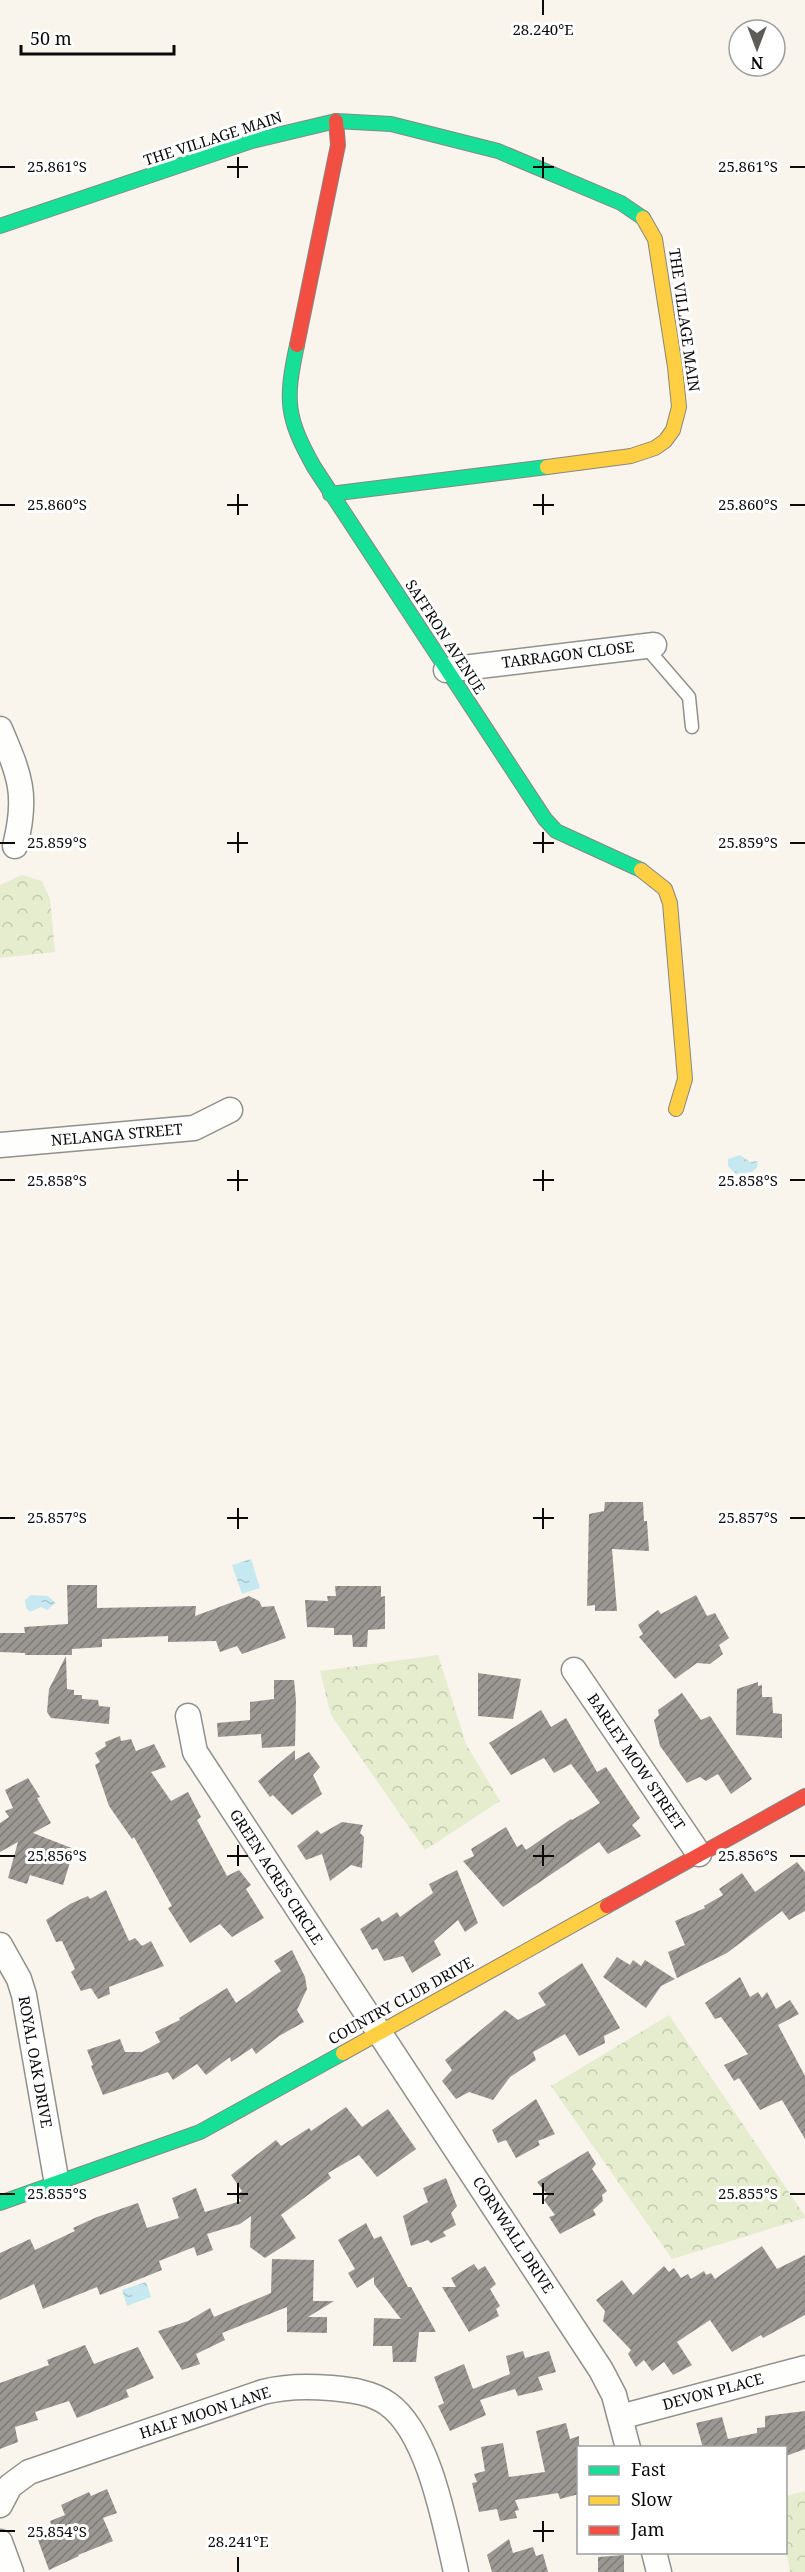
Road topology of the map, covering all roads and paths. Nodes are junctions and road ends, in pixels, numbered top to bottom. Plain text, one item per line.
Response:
1 (336, 121) junction
2 (0, 226) edge
3 (330, 494) junction
4 (649, 645) joint
5 (446, 670) junction
6 (692, 728) dead end
7 (0, 729) edge
8 (15, 846) dead end
9 (676, 1109) dead end
10 (230, 1110) dead end
11 (0, 1145) edge
12 (574, 1670) dead end
13 (188, 1716) dead end
14 (805, 1796) edge
15 (699, 1854) junction
16 (0, 1945) edge
17 (379, 2032) junction
18 (57, 2184) junction
19 (0, 2203) edge
20 (805, 2368) edge
21 (620, 2416) junction
22 (628, 2446) edge
23 (0, 2505) edge
24 (0, 2542) edge
25 (654, 2554) edge
26 (11, 2572) edge
27 (456, 2572) edge
28 (659, 2572) edge

1 - 2 street, THE VILLAGE MAIN
1 - 3 street, SAFFRON AVENUE
1 - 3 street, THE VILLAGE MAIN
3 - 5 street, SAFFRON AVENUE
4 - 5 street, TARRAGON CLOSE
4 - 6 lane
5 - 9 street, SAFFRON AVENUE
7 - 8 street
10 - 11 street, NELANGA STREET
12 - 15 street, BARLEY MOW STREET
13 - 17 street, GREEN ACRES CIRCLE
14 - 15 street, COUNTRY CLUB DRIVE
15 - 17 street, COUNTRY CLUB DRIVE
16 - 18 street, ROYAL OAK DRIVE
17 - 18 street, COUNTRY CLUB DRIVE
17 - 21 street, CORNWALL DRIVE
18 - 19 street, COUNTRY CLUB DRIVE
20 - 21 street, DEVON PLACE
21 - 22 street, CORNWALL DRIVE
23 - 27 street, HALF MOON LANE
24 - 26 street
25 - 28 street

